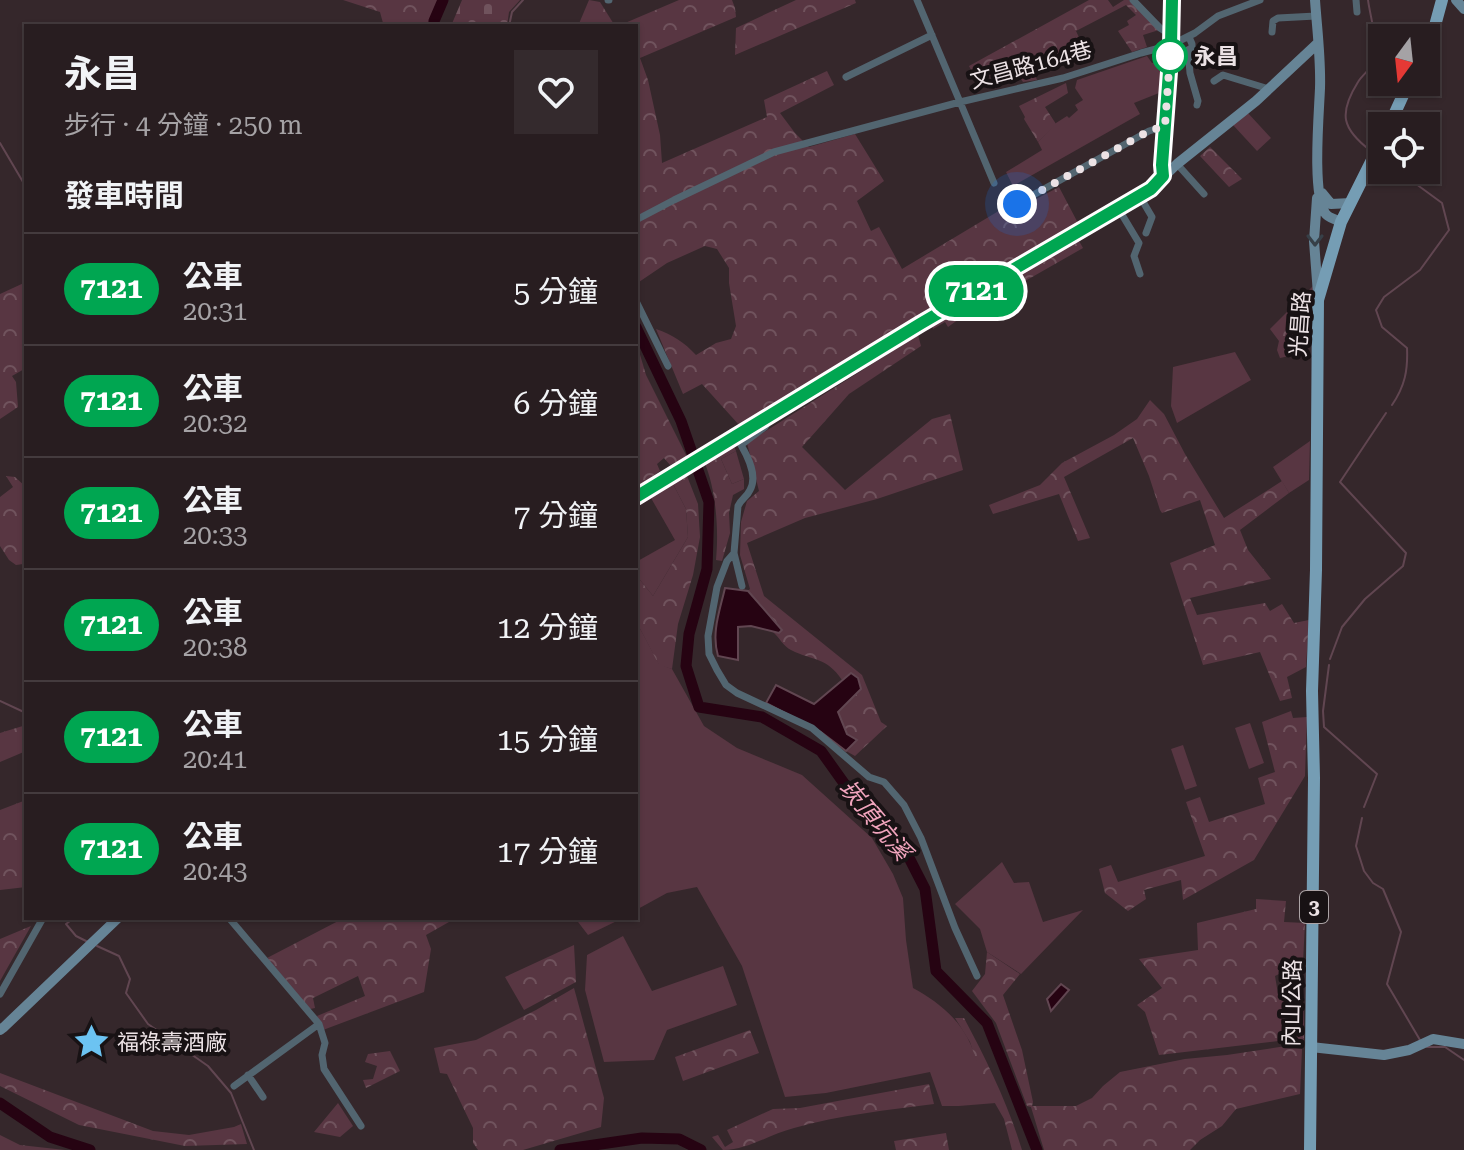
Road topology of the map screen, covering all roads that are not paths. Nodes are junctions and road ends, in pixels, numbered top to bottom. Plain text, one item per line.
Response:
1 (917, 0) edge
2 (1133, 0) edge
3 (1172, 0) edge
4 (1260, 0) edge
5 (1315, 0) edge
6 (1356, 0) edge
7 (1442, 0) edge
8 (1456, 0) edge
9 (1464, 9) edge
10 (1357, 12) dead end
11 (1316, 16) junction
12 (1435, 24) edge
13 (1272, 32) dead end
14 (932, 35) junction
15 (1189, 37) junction
16 (1171, 40) junction
17 (1318, 43) junction
18 (1192, 48) junction
19 (1226, 49) dead end
20 (846, 77) dead end
21 (1214, 81) dead end
22 (1269, 89) junction
23 (960, 102) junction
24 (1197, 105) dead end
25 (1165, 126) junction
26 (1177, 164) junction
27 (1368, 169) edge
28 (1163, 176) junction
29 (1318, 180) junction
30 (994, 183) dead end
31 (1204, 194) dead end
32 (1139, 195) junction
33 (1351, 203) junction
34 (1017, 204) dead end
35 (1118, 208) junction
36 (638, 219) edge
37 (1341, 222) junction
38 (1146, 233) dead end
39 (1140, 274) dead end
40 (1318, 300) junction
41 (638, 305) edge
42 (668, 366) dead end
43 (772, 416) junction
44 (638, 496) edge
45 (734, 553) junction
46 (742, 586) dead end
47 (1313, 665) joint
48 (42, 920) edge
49 (116, 920) edge
50 (231, 920) edge
51 (977, 976) dead end
52 (0, 994) edge
53 (319, 1024) junction
54 (0, 1030) edge
55 (1464, 1044) edge
56 (1311, 1047) junction
57 (248, 1075) junction
58 (234, 1086) dead end
59 (263, 1097) dead end
60 (361, 1126) dead end
61 (1310, 1150) edge

1 - 14 street, 文昌路164巷
2 - 16 street
3 - 16 main road
4 - 15 street, 文昌路164巷
5 - 11 main road
6 - 10 street
7 - 12 main road
8 - 9 main road
11 - 13 street
11 - 17 main road
14 - 20 street
14 - 23 street, 文昌路164巷
15 - 16 street, 文昌路164巷
15 - 18 street
16 - 23 street, 文昌路164巷
16 - 25 main road
17 - 22 main road
17 - 29 main road
18 - 19 street
18 - 24 street
21 - 22 street
22 - 26 main road
23 - 30 street
23 - 36 street
25 - 28 main road
25 - 34 street
26 - 28 main road
26 - 31 street
27 - 33 main road, 3
28 - 32 main road
29 - 33 main road
29 - 37 main road
29 -> 40 main road
32 - 35 main road
32 - 38 street
33 - 37 main road, 3
35 - 39 street
35 - 43 main road
37 - 40 main road, 光昌路 / 3
40 - 47 main road, 光昌路 / 3
41 - 42 street
43 - 44 main road
43 - 45 street
45 - 46 street
45 - 51 street
47 - 56 main road, 內山公路 / 3
48 - 52 street
49 - 54 main road
50 - 53 street
53 - 57 street
53 - 60 street
55 - 56 main road
56 - 61 main road, 內山公路 / 3
57 - 58 street
57 - 59 street

